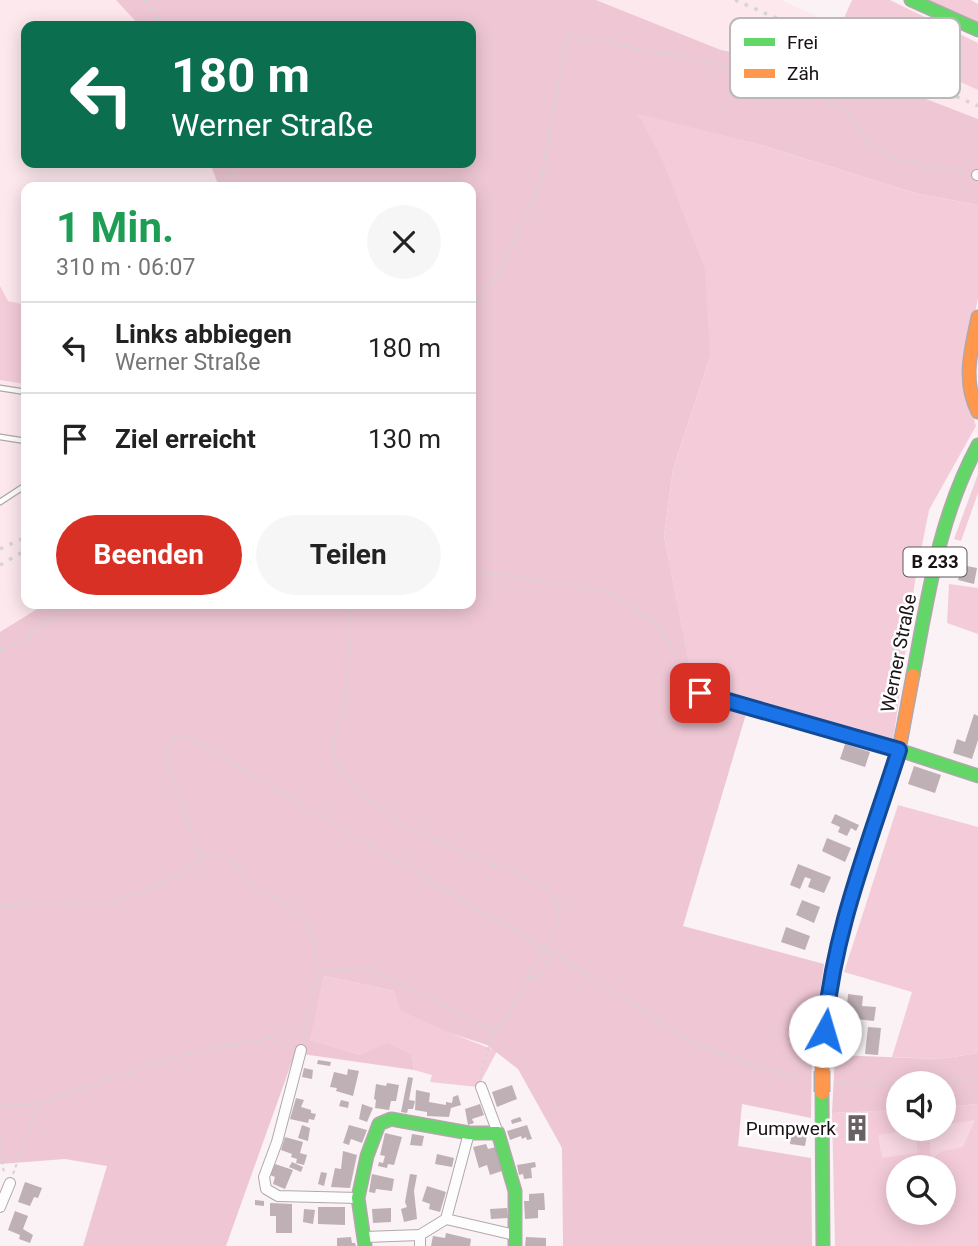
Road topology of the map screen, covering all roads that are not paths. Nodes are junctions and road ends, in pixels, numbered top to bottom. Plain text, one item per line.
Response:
1 (911, 0) edge
2 (951, 18) edge
3 (960, 22) edge
4 (978, 30) edge
5 (978, 317) edge
6 (0, 388) edge
7 (21, 391) edge
8 (978, 412) edge
9 (0, 438) edge
10 (21, 440) edge
11 (978, 445) edge
12 (21, 488) edge
13 (0, 502) edge
14 (700, 693) road end
15 (899, 750) junction
16 (978, 776) edge
17 (301, 1050) road end
18 (481, 1087) road end
19 (469, 1133) junction
20 (498, 1133) junction
21 (8, 1186) road end
22 (358, 1198) junction
23 (0, 1207) edge
24 (446, 1219) junction
25 (420, 1240) edge
26 (515, 1240) edge
27 (365, 1242) edge
28 (823, 1246) edge

1 - 2 main road
3 - 4 main road
5 - 8 main road
6 - 7 lane
9 - 10 lane
11 - 15 main road, Werner Straße / B 233
12 - 13 lane
14 - 15 lane
15 - 16 main road
15 - 28 main road, Werner Straße / B 233
17 - 22 street
18 - 20 street
19 - 20 main road
19 - 22 main road
19 - 24 street
20 - 26 main road
21 - 23 street
22 - 27 main road
24 - 25 street
24 - 26 street
25 - 27 street

